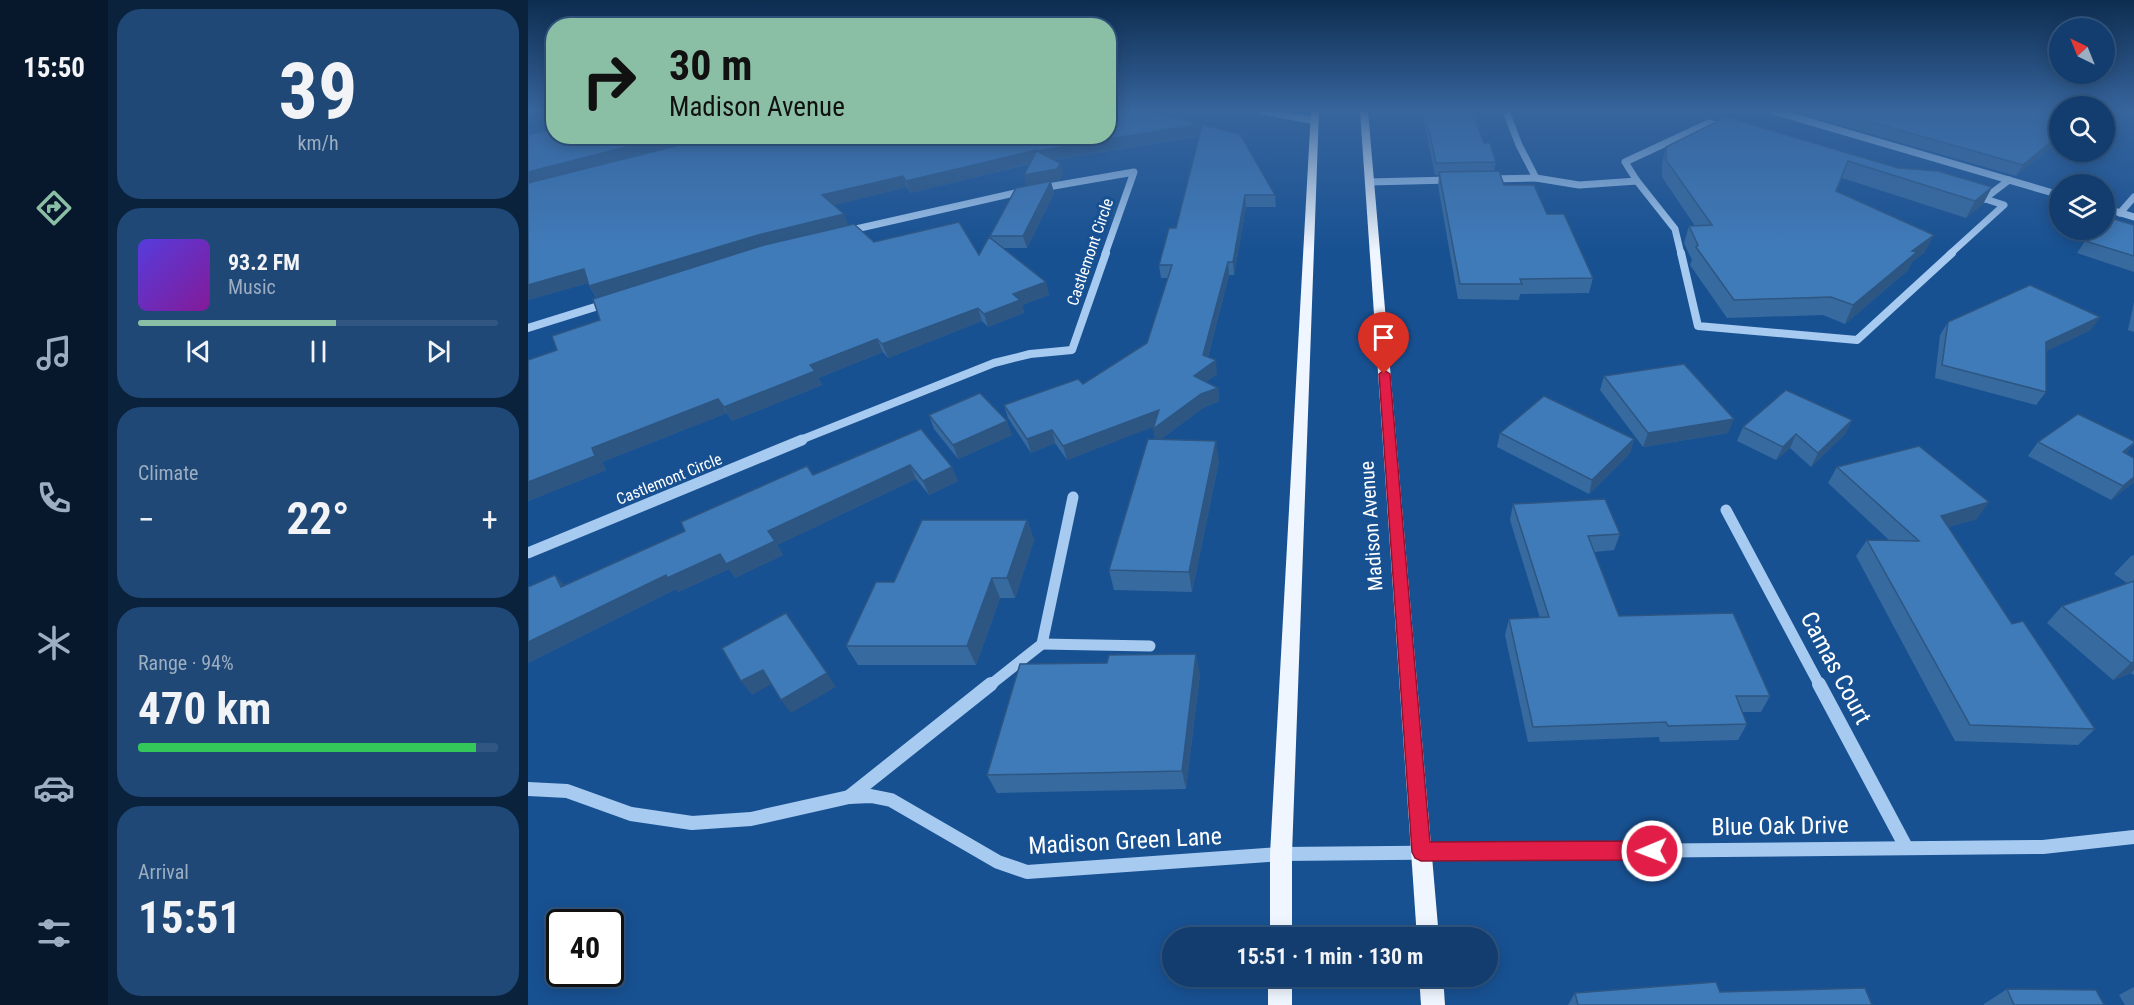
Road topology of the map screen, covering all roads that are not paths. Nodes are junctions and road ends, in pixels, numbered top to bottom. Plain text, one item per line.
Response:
1 (1313, 158) edge
2 (1368, 158) edge
3 (1526, 158) edge
4 (1634, 158) edge
5 (1933, 158) edge
6 (1536, 178) junction
7 (1476, 179) edge
8 (1464, 180) edge
9 (2009, 180) junction
10 (1637, 181) junction
11 (1370, 182) junction
12 (1963, 192) edge
13 (2049, 192) edge
14 (2134, 197) edge
15 (1984, 199) junction
16 (2115, 211) edge
17 (2120, 213) junction
18 (2134, 217) edge
19 (836, 234) edge
20 (617, 300) edge
21 (528, 328) edge
22 (1073, 497) dead end
23 (1726, 510) dead end
24 (528, 553) edge
25 (1042, 644) junction
26 (1150, 646) dead end
27 (528, 789) edge
28 (849, 797) junction
29 (2134, 837) edge
30 (1906, 847) junction
31 (1421, 852) junction
32 (1281, 854) junction
33 (1281, 927) edge
34 (1427, 927) edge
35 (1280, 987) edge
36 (1432, 987) edge
37 (1280, 1005) edge
38 (1433, 1005) edge

1 - 32 main road
2 - 11 main road, Madison Avenue
3 - 6 street
4 - 10 street
5 - 9 street
6 - 7 street
6 - 10 street
8 - 11 street
9 - 13 street
9 - 15 street
10 - 15 street
11 - 31 main road, Madison Avenue
12 - 15 street
14 - 17 street
16 - 17 street
17 - 18 street
19 - 24 street, Castlemont Circle
20 - 21 street
22 - 25 street
23 - 30 street, Camas Court
25 - 26 street
25 - 28 street
27 - 28 street, Madison Green Lane
28 - 32 street, Madison Green Lane
29 - 30 street, Blue Oak Drive
30 - 31 street, Blue Oak Drive
31 - 32 street, Blue Oak Drive
31 - 34 main road, Madison Avenue
32 - 33 main road
35 - 37 main road
36 - 38 main road

